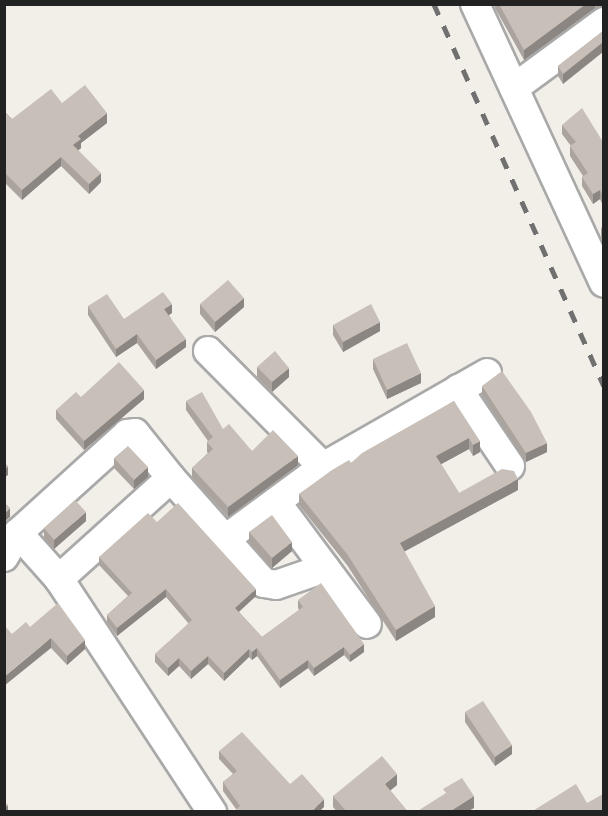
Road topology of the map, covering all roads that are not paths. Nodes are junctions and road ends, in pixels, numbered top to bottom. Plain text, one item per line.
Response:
1 (483, 8) edge
2 (603, 22) edge
3 (514, 88) junction
4 (603, 284) edge
5 (208, 351) dead end
6 (487, 373) dead end
7 (458, 389) junction
8 (510, 466) dead end
9 (323, 467) junction
10 (171, 478) junction
11 (276, 502) junction
12 (224, 540) junction
13 (11, 545) edge
14 (325, 568) junction
15 (58, 579) junction
16 (367, 624) dead end
17 (212, 812) edge

1 - 3 street
2 - 3 street
3 - 4 street
5 - 9 street
6 - 7 street
7 - 8 street
7 - 9 street
9 - 11 street
10 - 12 street
10 - 13 street
10 - 15 street
11 - 12 street
11 - 14 street
12 - 14 street
13 - 15 street
14 - 16 street
15 - 17 street

